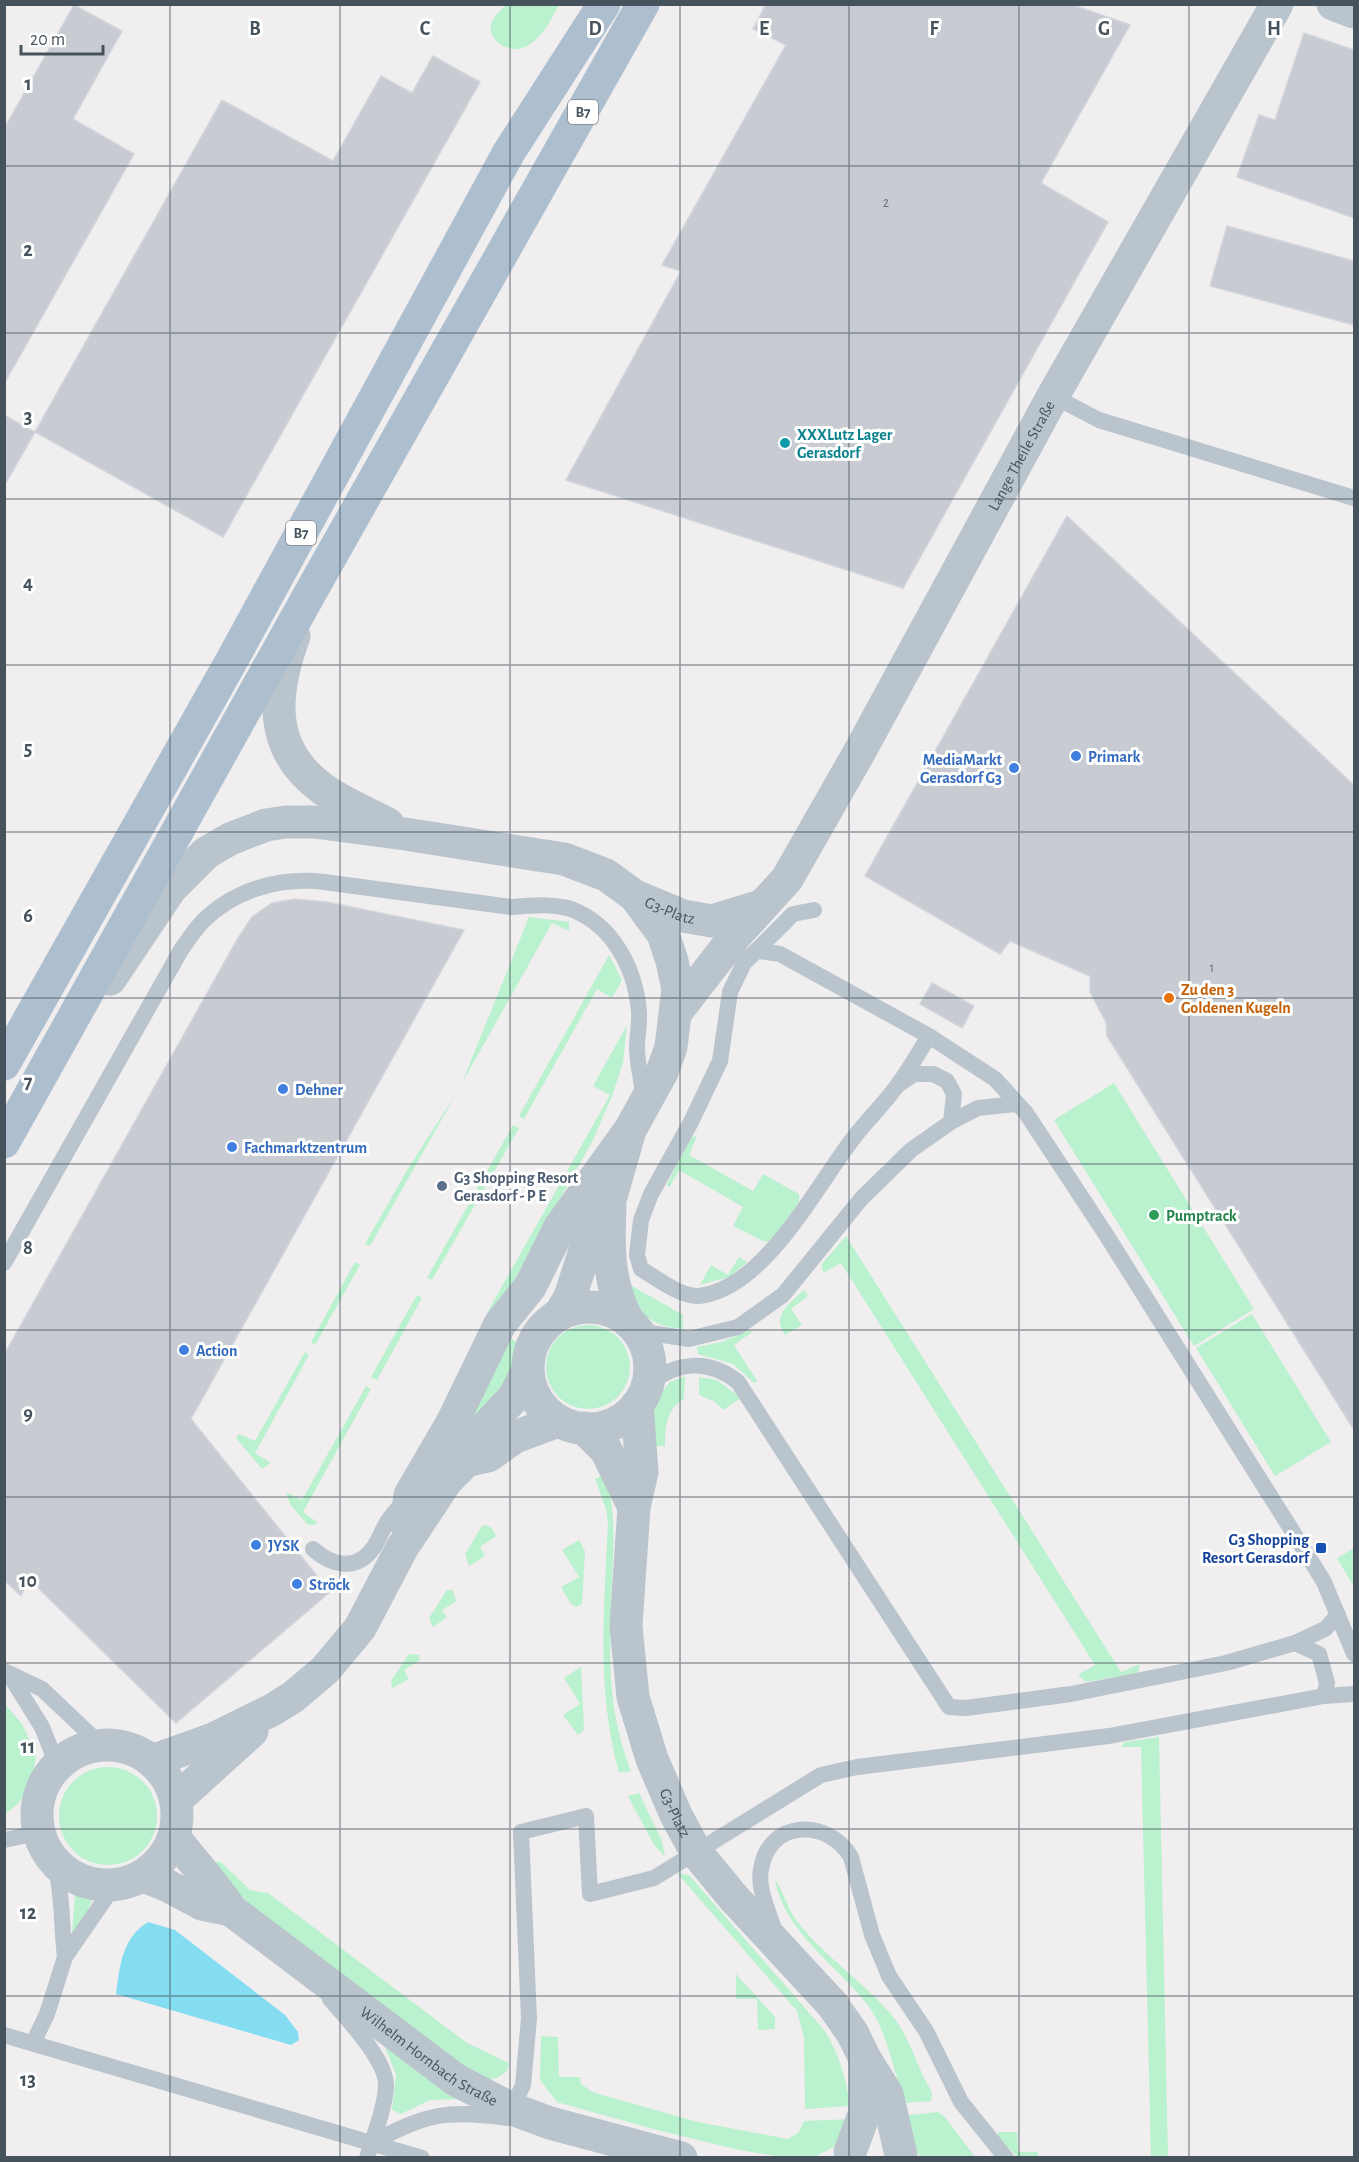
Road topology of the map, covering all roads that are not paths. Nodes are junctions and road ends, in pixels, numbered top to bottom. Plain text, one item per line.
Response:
1 (604, 4) edge
2 (643, 4) edge
3 (1277, 4) edge
4 (1333, 4) edge
5 (1354, 12) edge
6 (1053, 396) junction
7 (1354, 498) edge
8 (313, 588) junction
9 (405, 834) junction
10 (635, 896) junction
11 (764, 905) junction
12 (814, 910) dead end
13 (759, 951) junction
14 (677, 1011) junction
15 (929, 1036) junction
16 (4, 1064) edge
17 (898, 1084) junction
18 (27, 1102) junction
19 (1016, 1104) junction
20 (638, 1118) junction
21 (951, 1122) junction
22 (4, 1142) edge
23 (610, 1200) junction
24 (4, 1263) edge
25 (560, 1314) junction
26 (633, 1326) junction
27 (527, 1372) junction
28 (642, 1395) junction
29 (571, 1425) junction
30 (466, 1461) junction
31 (410, 1495) junction
32 (634, 1508) junction
33 (402, 1548) junction
34 (313, 1549) dead end
35 (1338, 1615) junction
36 (1295, 1643) junction
37 (1354, 1654) edge
38 (6, 1672) edge
39 (1354, 1694) edge
40 (1324, 1696) junction
41 (272, 1710) junction
42 (101, 1745) junction
43 (152, 1761) junction
44 (57, 1765) junction
45 (176, 1800) junction
46 (38, 1833) junction
47 (174, 1837) junction
48 (4, 1840) edge
49 (696, 1852) junction
50 (55, 1863) junction
51 (128, 1881) junction
52 (231, 1910) junction
53 (778, 1942) junction
54 (65, 1957) junction
55 (306, 1968) junction
56 (4, 2035) edge
57 (33, 2043) junction
58 (865, 2059) junction
59 (512, 2109) junction
60 (550, 2123) junction
61 (369, 2150) edge
62 (665, 2155) edge
63 (845, 2155) edge
64 (903, 2156) edge
65 (422, 2157) edge
66 (1006, 2157) edge

1 - 16 main road, B7
2 - 8 main road, B7
3 - 6 street, Lange Theile Straße
4 - 5 street
6 - 7 lane
6 - 11 street, Lange Theile Straße
8 - 9 street
8 - 18 main road, B7
9 - 10 street
9 - 18 street
10 - 11 street, G3-Platz
10 - 14 street, G3-Platz
11 - 14 street, G3-Platz
12 - 13 lane
13 - 15 lane
13 - 17 lane
14 - 20 street, G3-Platz
15 - 17 lane
15 - 19 lane
17 - 21 lane
18 - 22 main road, B7
19 - 21 lane
19 - 35 lane
20 - 23 street, G3-Platz
20 - 24 lane
20 - 31 street
21 - 26 lane
23 - 25 street, G3-Platz
23 - 26 street, G3-Platz
25 - 26 street, G3-Platz
25 - 27 street, G3-Platz
26 - 28 street, G3-Platz
27 - 29 street, G3-Platz
27 - 30 street, G3-Platz
28 - 29 street
28 - 32 street, G3-Platz
28 - 36 lane
29 - 30 street
29 - 32 street, G3-Platz
30 - 33 street
31 - 33 street
31 - 34 lane
32 - 49 street, G3-Platz
33 - 41 street
35 - 36 lane
35 - 37 lane
36 - 40 lane
38 - 42 lane
38 - 44 lane
39 - 40 lane
40 - 49 lane
41 - 43 street
41 - 45 street
42 - 43 street
42 - 44 street
43 - 45 street
44 - 46 street
45 - 47 street
46 - 48 lane
46 - 50 street
47 - 51 street
47 - 52 street, Wilhelm Hornbach Straße
49 - 53 street, G3-Platz
49 - 59 lane
50 - 51 street
50 - 54 lane
51 - 52 street, Wilhelm Hornbach Straße
51 - 54 lane
52 - 55 street, Wilhelm Hornbach Straße
53 - 58 street, G3-Platz
53 - 66 lane
54 - 57 lane
55 - 59 street, Wilhelm Hornbach Straße
55 - 61 lane
56 - 57 lane
57 - 61 lane
58 - 63 street, G3-Platz
58 - 64 street, G3-Platz
59 - 60 street, Wilhelm Hornbach Straße
60 - 61 lane
60 - 62 street, Wilhelm Hornbach Straße
61 - 65 lane
63 - 64 street

